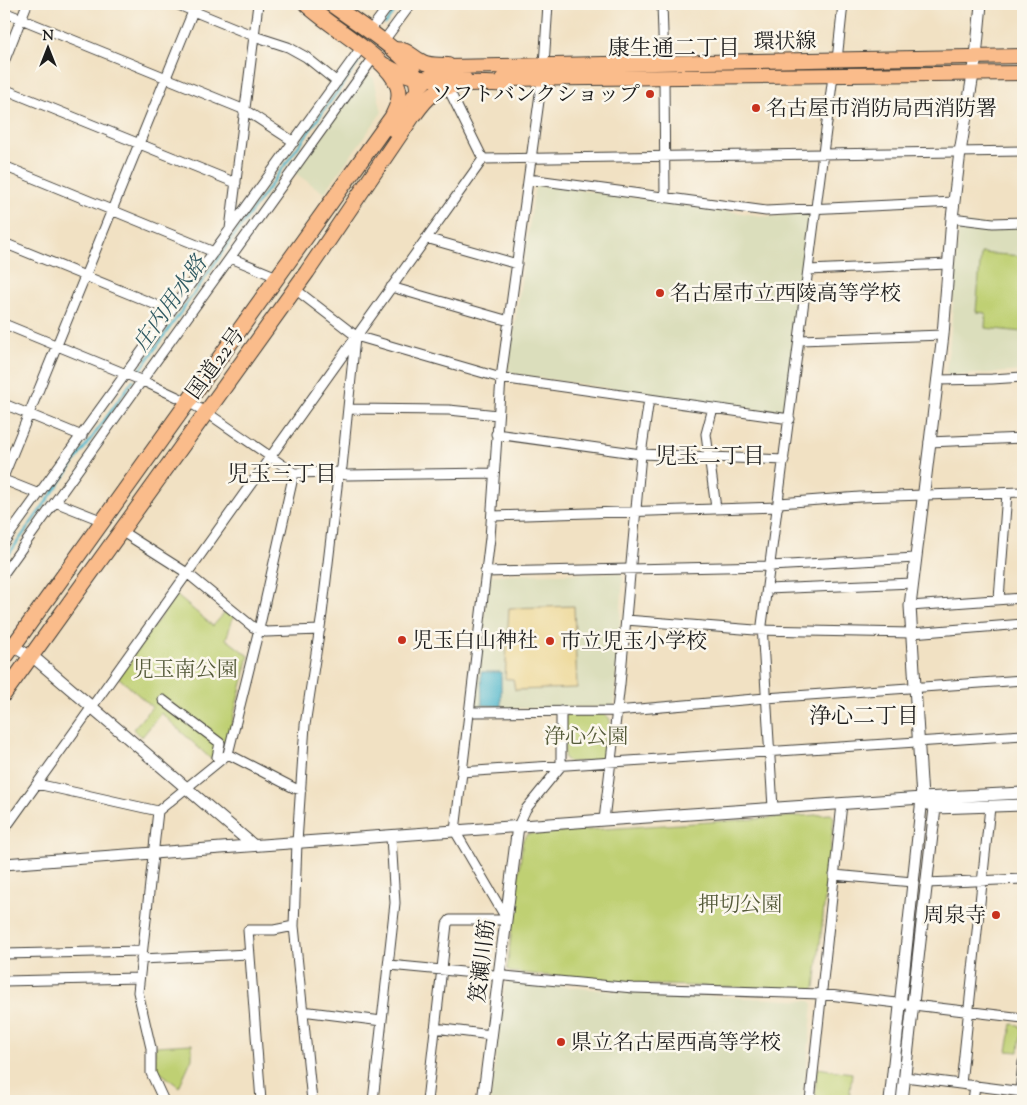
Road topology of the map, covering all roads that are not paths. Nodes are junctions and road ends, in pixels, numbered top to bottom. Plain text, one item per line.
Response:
1 (27, 4) edge
2 (176, 4) edge
3 (258, 4) edge
4 (306, 4) edge
5 (331, 4) edge
6 (390, 4) edge
7 (411, 4) edge
8 (548, 4) edge
9 (662, 4) edge
10 (843, 4) edge
11 (981, 4) edge
12 (195, 7) edge
13 (4, 12) edge
14 (21, 19) junction
15 (369, 32) junction
16 (254, 36) junction
17 (388, 46) junction
18 (361, 48) junction
19 (1023, 56) edge
20 (976, 57) junction
21 (377, 60) junction
22 (837, 60) junction
23 (4, 62) edge
24 (664, 63) junction
25 (458, 67) junction
26 (543, 72) junction
27 (1023, 73) edge
28 (972, 74) junction
29 (833, 76) junction
30 (166, 78) junction
31 (664, 78) junction
32 (512, 79) joint
33 (337, 82) junction
34 (420, 83) junction
35 (445, 83) junction
36 (4, 89) edge
37 (244, 110) junction
38 (412, 117) junction
39 (294, 142) junction
40 (139, 144) junction
41 (1023, 151) edge
42 (960, 152) junction
43 (823, 153) junction
44 (665, 156) junction
45 (532, 158) junction
46 (483, 159) junction
47 (4, 166) edge
48 (348, 179) junction
49 (529, 179) junction
50 (236, 183) junction
51 (665, 198) junction
52 (954, 202) junction
53 (816, 209) junction
54 (112, 210) junction
55 (952, 218) junction
56 (1023, 222) edge
57 (228, 233) junction
58 (426, 238) junction
59 (4, 243) edge
60 (214, 252) junction
61 (232, 253) junction
62 (517, 264) junction
63 (948, 264) junction
64 (808, 270) junction
65 (85, 276) junction
66 (277, 277) junction
67 (391, 287) junction
68 (295, 289) junction
69 (170, 311) junction
70 (509, 321) junction
71 (4, 324) edge
72 (943, 335) junction
73 (356, 337) junction
74 (800, 340) junction
75 (57, 346) junction
76 (127, 374) junction
77 (1023, 377) edge
78 (501, 378) junction
79 (141, 380) junction
80 (937, 380) junction
81 (649, 399) junction
82 (188, 402) junction
83 (4, 404) edge
84 (713, 408) junction
85 (348, 409) junction
86 (206, 412) junction
87 (29, 414) junction
88 (498, 415) junction
89 (790, 419) junction
90 (496, 434) junction
91 (82, 436) junction
92 (1023, 438) edge
93 (929, 442) junction
94 (641, 454) junction
95 (271, 456) junction
96 (709, 457) junction
97 (784, 460) junction
98 (294, 473) junction
99 (340, 473) junction
100 (494, 473) junction
101 (4, 475) edge
102 (4, 480) edge
103 (1023, 492) edge
104 (1007, 493) junction
105 (38, 494) junction
106 (923, 494) junction
107 (55, 502) junction
108 (779, 505) junction
109 (716, 508) junction
110 (636, 512) junction
111 (492, 516) junction
112 (103, 521) junction
113 (121, 531) junction
114 (4, 542) edge
115 (916, 558) junction
116 (770, 566) junction
117 (631, 570) junction
118 (485, 572) junction
119 (4, 573) edge
120 (187, 573) junction
121 (913, 582) junction
122 (767, 589) junction
123 (1023, 598) edge
124 (998, 599) junction
125 (910, 606) junction
126 (626, 620) junction
127 (1023, 624) edge
128 (260, 630) junction
129 (320, 630) junction
130 (763, 631) junction
131 (912, 633) junction
132 (8, 644) edge
133 (31, 656) junction
134 (4, 659) edge
135 (1023, 680) edge
136 (916, 688) junction
137 (4, 694) edge
138 (766, 698) junction
139 (163, 700) dead end
140 (92, 706) junction
141 (616, 710) junction
142 (560, 711) junction
143 (469, 712) junction
144 (1023, 735) edge
145 (920, 742) junction
146 (770, 752) junction
147 (228, 754) junction
148 (219, 761) junction
149 (610, 763) junction
150 (561, 766) junction
151 (461, 772) junction
152 (36, 784) junction
153 (186, 788) junction
154 (301, 790) junction
155 (1023, 793) edge
156 (922, 798) junction
157 (842, 804) junction
158 (1023, 805) edge
159 (990, 807) junction
160 (773, 808) junction
161 (934, 808) junction
162 (158, 812) junction
163 (604, 820) junction
164 (518, 826) junction
165 (4, 830) edge
166 (455, 831) junction
167 (391, 837) junction
168 (297, 842) junction
169 (253, 845) junction
170 (153, 854) junction
171 (4, 864) edge
172 (834, 875) junction
173 (1023, 879) edge
174 (982, 881) junction
175 (913, 882) junction
176 (926, 883) junction
177 (489, 890) junction
178 (510, 892) junction
179 (506, 919) junction
180 (294, 926) junction
181 (4, 954) edge
182 (250, 954) junction
183 (142, 955) junction
184 (389, 965) junction
185 (442, 970) junction
186 (499, 975) junction
187 (140, 978) junction
188 (4, 981) edge
189 (821, 994) junction
190 (900, 1004) junction
191 (913, 1006) junction
192 (302, 1011) junction
193 (968, 1012) junction
194 (1023, 1018) edge
195 (382, 1021) junction
196 (435, 1028) junction
197 (491, 1035) junction
198 (1023, 1062) edge
199 (905, 1077) junction
200 (961, 1084) junction
201 (974, 1085) junction
202 (1022, 1091) edge
203 (164, 1101) edge
204 (261, 1101) edge
205 (312, 1101) edge
206 (373, 1101) edge
207 (427, 1101) edge
208 (483, 1101) edge
209 (810, 1101) edge
210 (890, 1101) edge
211 (902, 1101) edge
212 (973, 1101) edge

1 - 14 street
2 - 12 street
3 - 16 street
4 - 18 highway, 国道22号
5 - 15 highway
6 - 15 street
7 - 17 street
8 - 26 street
9 - 24 street
10 - 22 street
11 - 20 street
12 - 16 street
12 - 30 street
13 - 14 street
14 - 23 street
14 - 30 street
15 - 17 highway
16 - 33 street
16 - 37 street
17 - 25 main road
17 - 34 highway
18 - 21 highway, 国道22号
18 - 33 street
19 - 20 main road, 環状線
20 - 22 main road, 環状線
20 - 28 street
21 - 34 main road
21 - 48 highway, 国道22号
21 - 61 street
22 - 24 main road, 環状線
24 - 26 main road, 環状線
25 - 26 main road, 環状線
25 - 34 main road
26 - 31 main road, 環状線
26 - 32 main road, 環状線
26 - 45 street
27 - 28 main road, 環状線
28 - 29 main road, 環状線
28 - 42 street
29 - 31 main road, 環状線
29 - 43 street
30 - 37 street
30 - 40 street
31 - 44 street
32 - 35 highway
33 - 39 street
34 - 35 main road
34 - 38 highway, 国道22号
34 - 48 main road
35 - 38 highway
35 - 46 street
36 - 40 street
37 - 39 street
37 - 50 street
38 - 68 highway, 国道22号
39 - 57 street
40 - 50 street
40 - 54 street
41 - 42 street
42 - 43 street
42 - 52 street
43 - 44 street
43 - 53 street
44 - 45 street
44 - 51 street
45 - 46 street
45 - 49 street
46 - 58 street
47 - 54 street
48 - 66 highway, 国道22号
49 - 51 street
49 - 62 street
50 - 57 street
51 - 53 street
52 - 53 street
52 - 55 street
53 - 64 street
54 - 60 street
54 - 65 street
55 - 56 street
55 - 63 street
57 - 60 street
57 - 61 street
58 - 62 street
58 - 67 street
59 - 65 street
60 - 69 street
61 - 66 street
61 - 79 street
62 - 70 street
63 - 64 street
63 - 72 street
64 - 74 street
65 - 69 street
65 - 75 street
66 - 82 highway, 国道22号
67 - 70 street
67 - 73 street
68 - 73 street
68 - 86 highway, 国道22号
69 - 76 street
70 - 78 street
71 - 75 street
72 - 74 street
72 - 80 street
73 - 78 street
73 - 85 street
73 - 95 street
74 - 89 street
75 - 76 street
75 - 87 street
76 - 79 street
76 - 91 street
77 - 80 street
78 - 81 street
78 - 88 street
79 - 82 street
79 - 107 street
80 - 93 street
81 - 84 street
81 - 94 street
82 - 86 street
82 - 112 highway, 国道22号
83 - 87 street
84 - 89 street
84 - 96 street
85 - 88 street
85 - 99 street
86 - 95 street
86 - 113 highway, 国道22号
87 - 91 street
87 - 101 street
88 - 90 street
89 - 97 street
90 - 94 street
90 - 100 street
91 - 105 street
92 - 93 street
93 - 106 street
94 - 96 street
94 - 110 street
95 - 98 street
95 - 120 street
96 - 97 street
96 - 109 street
97 - 108 street
98 - 99 street
98 - 128 street
99 - 100 street
99 - 129 street
100 - 111 street
102 - 105 street
103 - 104 street
104 - 106 street
104 - 124 street
105 - 114 street
106 - 108 street
106 - 115 street
107 - 112 street
107 - 119 street
108 - 109 street
108 - 116 street
109 - 110 street
110 - 111 street
110 - 117 street
111 - 118 street
112 - 132 highway, 国道22号
113 - 120 street
113 - 133 highway, 国道22号
115 - 116 street
115 - 121 street
116 - 117 street
116 - 122 street
117 - 118 street
117 - 126 street
118 - 143 street
120 - 128 street
120 - 140 street
121 - 122 street
121 - 125 street
122 - 130 street
123 - 124 street
124 - 125 street
125 - 131 street
126 - 130 street
126 - 141 street
127 - 131 street
128 - 129 street
128 - 147 street
129 - 154 street
130 - 131 street
130 - 138 street
131 - 136 street
132 - 133 street
132 - 134 highway, 国道22号
133 - 137 highway, 国道22号
133 - 140 street
135 - 136 street
136 - 138 street
136 - 145 street
138 - 141 street
138 - 146 street
139 - 148 street
140 - 152 street
140 - 153 street
141 - 142 street
141 - 149 street
142 - 143 street
142 - 150 street
143 - 151 street
144 - 145 street
145 - 146 street
145 - 156 street
146 - 149 street
146 - 160 street
147 - 148 street
147 - 154 street
148 - 153 street
149 - 150 street
149 - 163 street
150 - 151 street
150 - 164 street
151 - 166 street
152 - 162 street
152 - 165 street
153 - 162 street
153 - 169 street
154 - 168 street
155 - 156 street
156 - 157 street
156 - 161 street
156 - 175 street
157 - 160 street
157 - 172 street
158 - 159 street
159 - 161 street
159 - 174 street
160 - 163 street
161 - 176 street
162 - 170 street
163 - 164 street
164 - 166 street
164 - 178 street, 笈瀬川筋
166 - 167 street
166 - 177 street
167 - 168 street
167 - 184 street
168 - 169 street
168 - 180 street
169 - 170 street
170 - 171 street
170 - 183 street
172 - 175 street
172 - 189 street
173 - 174 street
174 - 176 street
174 - 193 street
175 - 190 street
176 - 191 street
177 - 178 street
177 - 179 street
178 - 179 street, 笈瀬川筋
179 - 185 street
179 - 186 street, 笈瀬川筋
180 - 182 street
180 - 192 street
181 - 183 street
182 - 183 street
182 - 204 street
183 - 187 street
184 - 185 street
184 - 195 street
185 - 186 street
185 - 196 street
186 - 189 street
186 - 197 street, 笈瀬川筋
187 - 188 street
187 - 203 street
189 - 190 street
189 - 209 street
190 - 191 street
190 - 210 street
191 - 193 street
191 - 199 street
192 - 195 street
192 - 205 street
193 - 194 street
193 - 200 street
195 - 206 street
196 - 197 street
196 - 207 street
197 - 208 street, 笈瀬川筋
198 - 202 street
199 - 200 street
199 - 211 street
200 - 201 street
201 - 202 street
201 - 212 street

